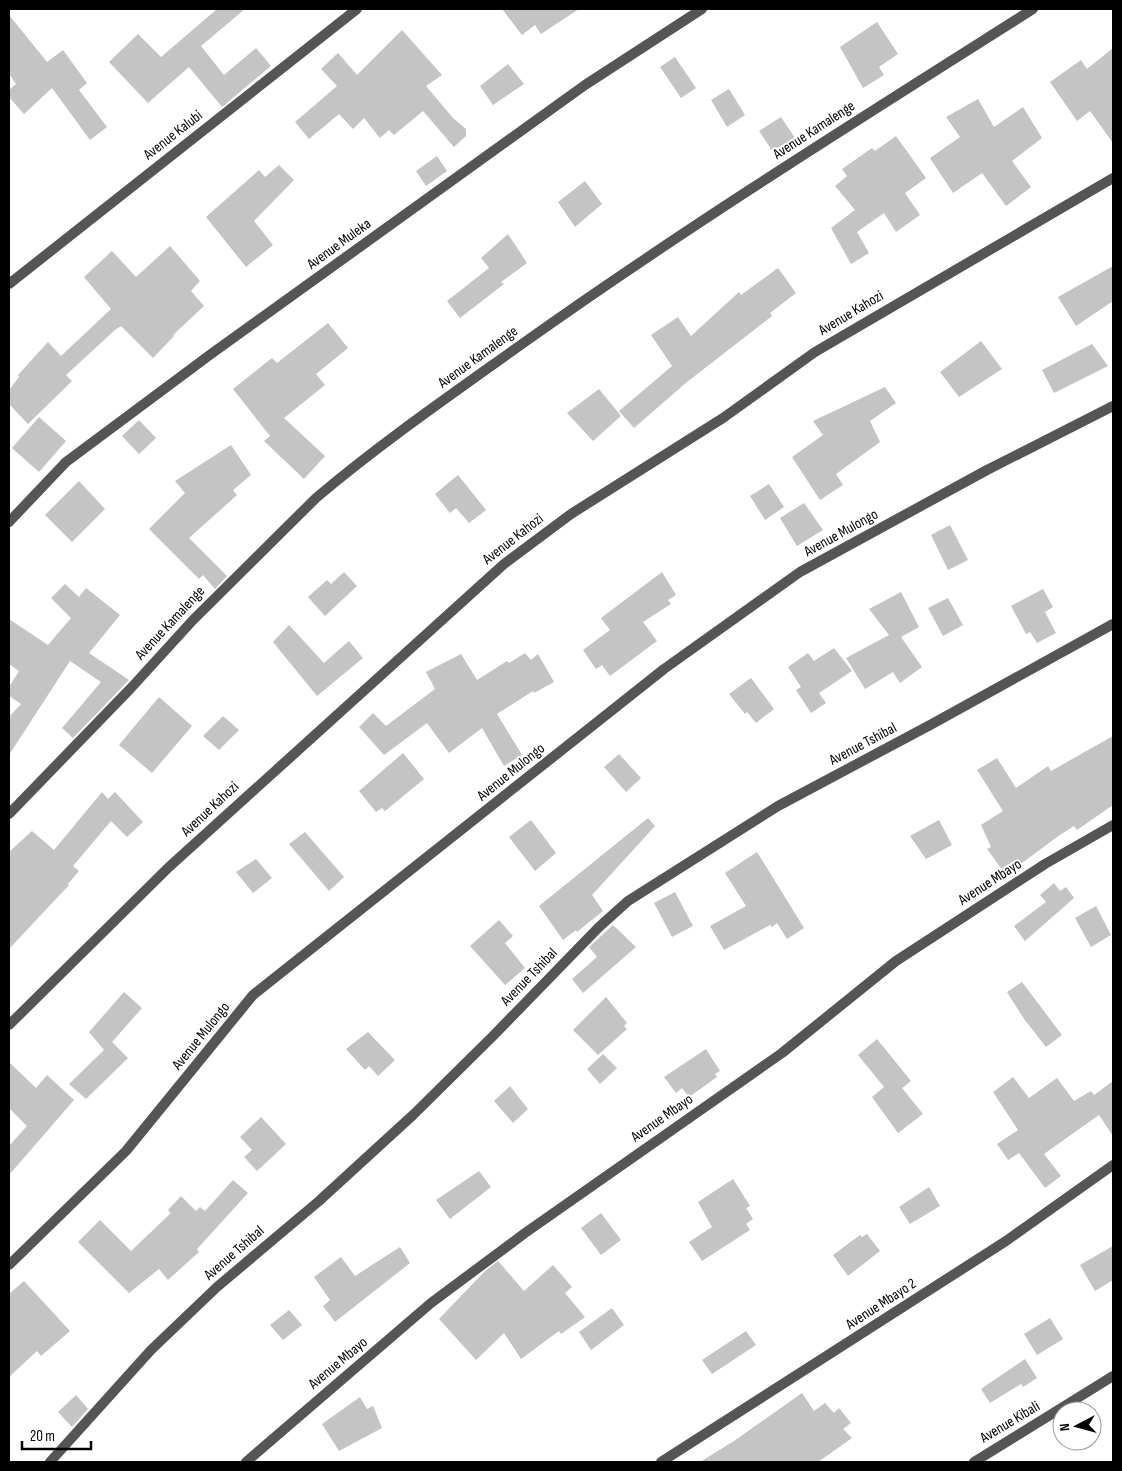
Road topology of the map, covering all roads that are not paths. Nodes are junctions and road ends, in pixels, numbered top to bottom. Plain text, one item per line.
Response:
1 (357, 9) edge
2 (702, 9) edge
3 (1033, 9) edge
4 (1113, 178) edge
5 (9, 284) edge
6 (1113, 406) edge
7 (9, 522) edge
8 (1113, 624) edge
9 (9, 814) edge
10 (1113, 826) edge
11 (9, 1025) edge
12 (1113, 1165) edge
13 (9, 1265) edge
14 (1113, 1376) edge
15 (50, 1462) edge
16 (246, 1462) edge
17 (661, 1462) edge
18 (974, 1462) edge

1 - 5 street, Avenue Kalubi
2 - 7 street, Avenue Muleka
3 - 9 street, Avenue Kamalenge
4 - 11 street, Avenue Kahozi
6 - 13 street, Avenue Mulongo
8 - 15 street, Avenue Tshibal
10 - 16 street, Avenue Mbayo
12 - 17 street, Avenue Mbayo 2
14 - 18 street, Avenue Kibali

